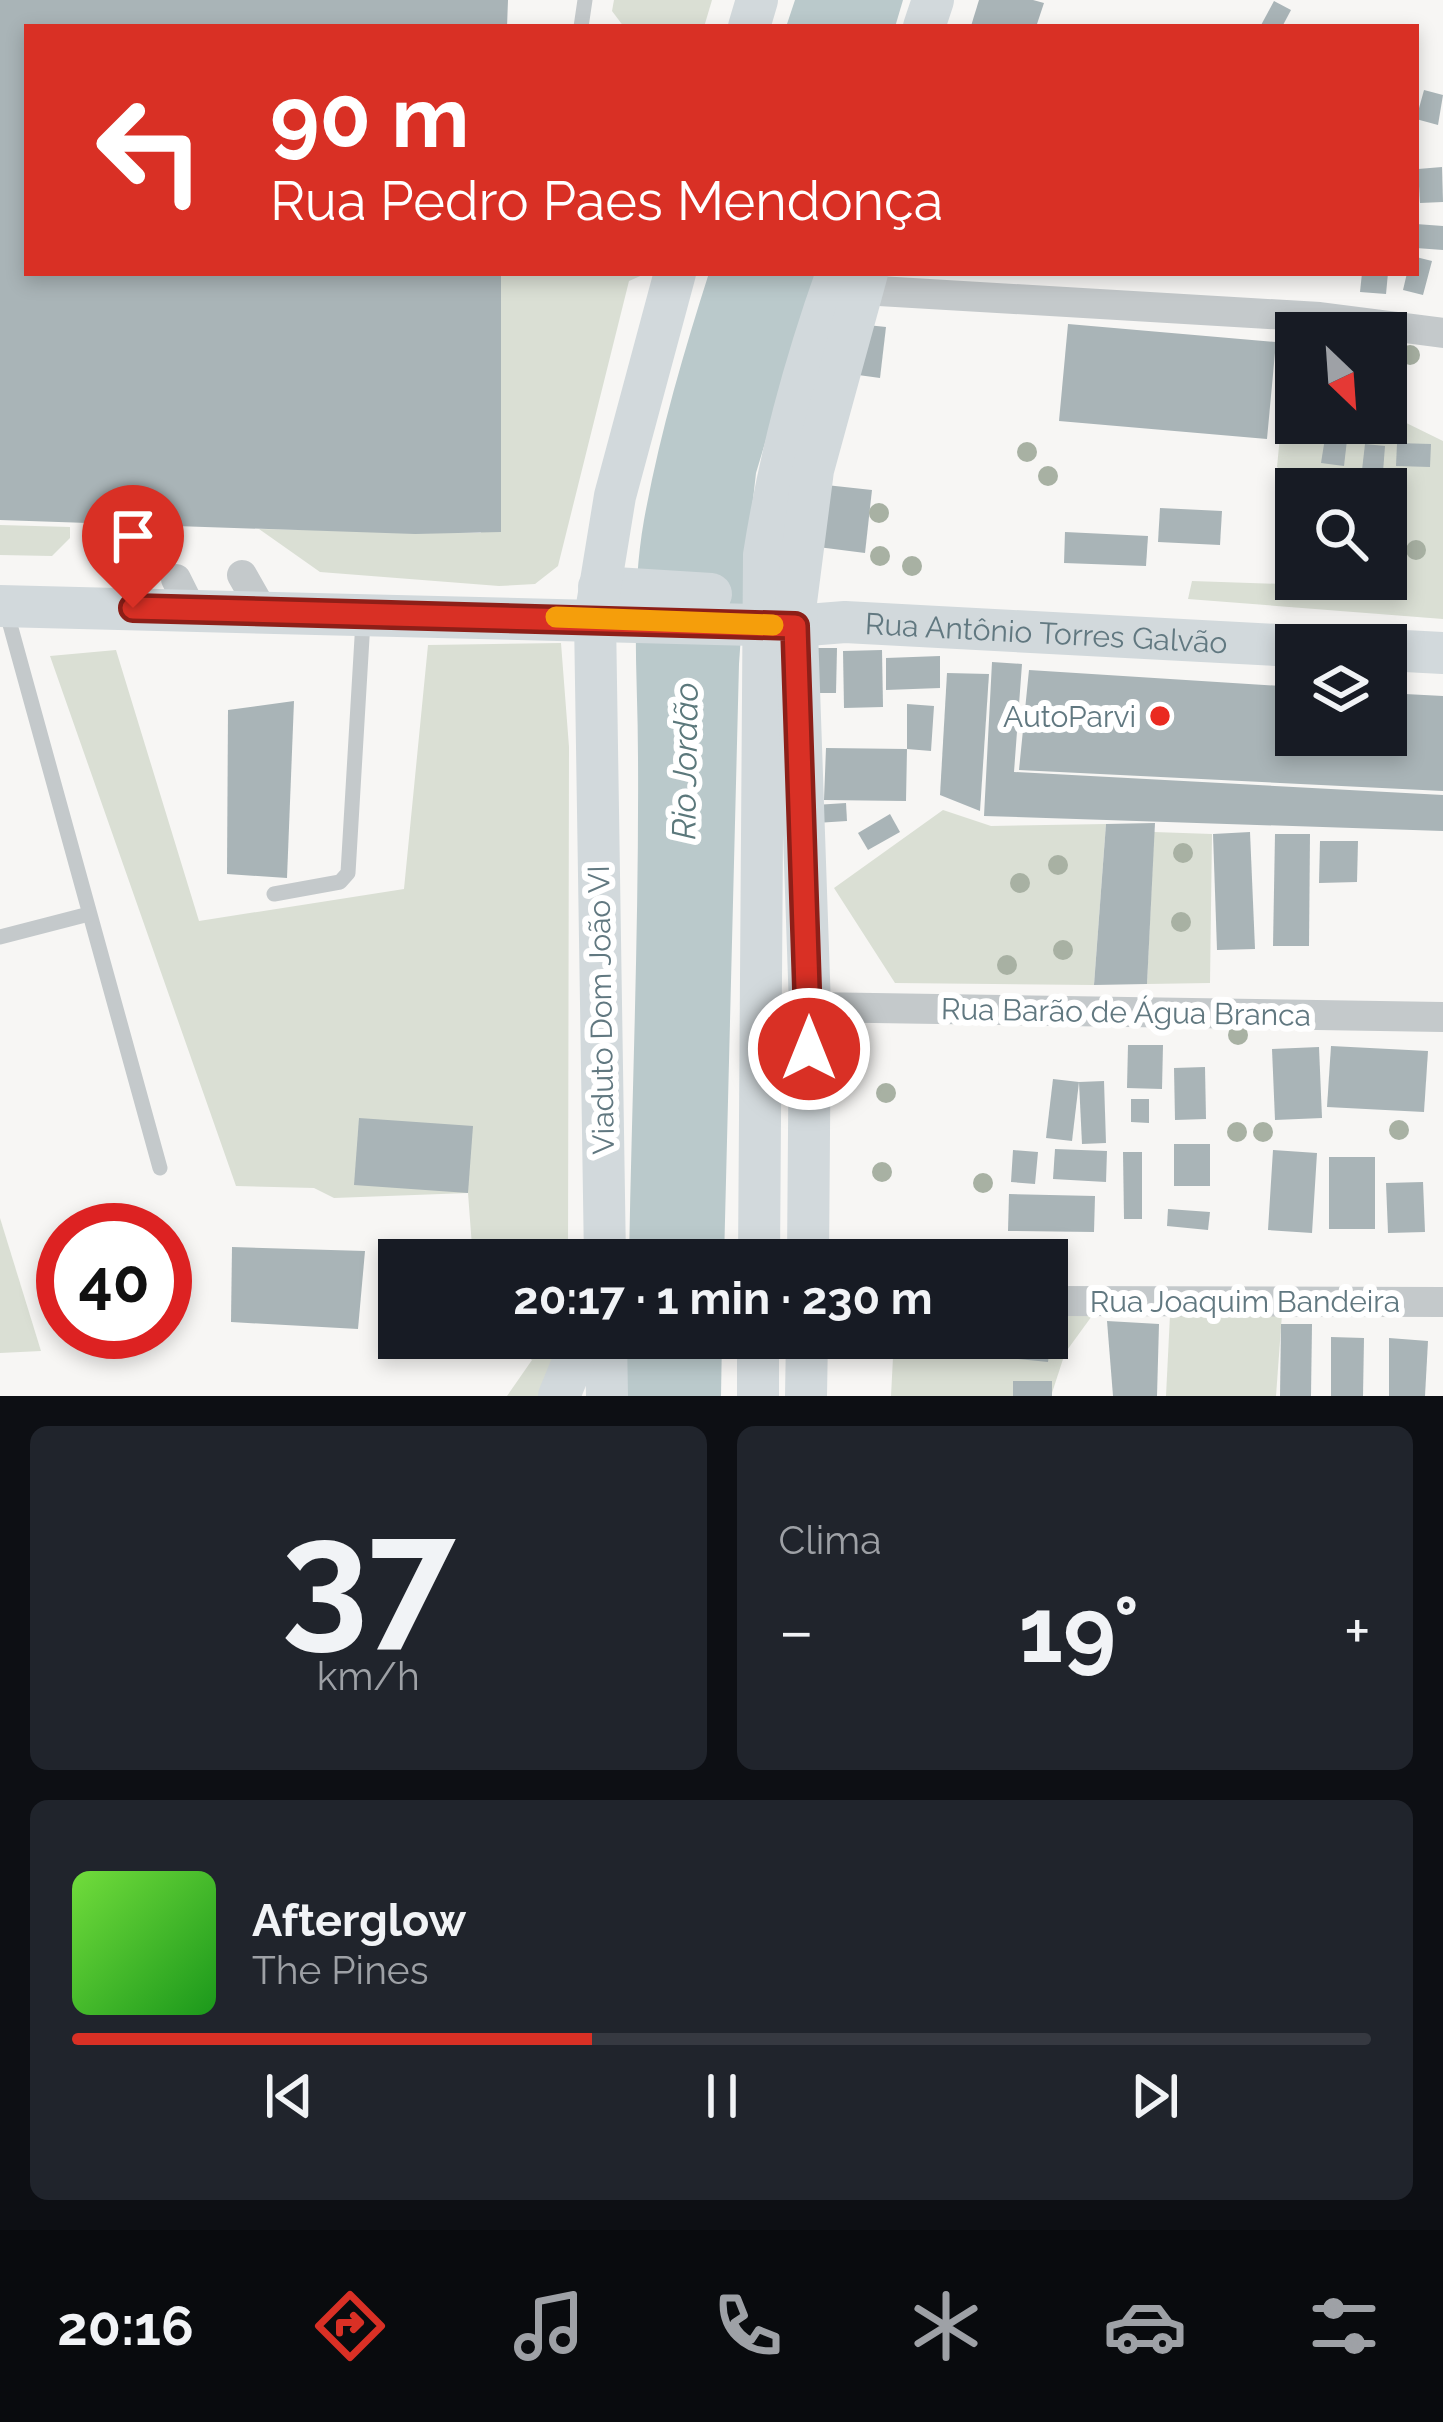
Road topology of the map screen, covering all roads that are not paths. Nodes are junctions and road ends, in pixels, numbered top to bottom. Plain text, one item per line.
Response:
1 (674, 276) edge
2 (855, 279) edge
3 (1443, 333) edge
4 (612, 603) junction
5 (3, 606) edge
6 (364, 612) junction
7 (795, 614) junction
8 (1275, 645) edge
9 (1407, 651) edge
10 (1443, 653) edge
11 (598, 778) junction
12 (274, 894) dead end
13 (89, 914) junction
14 (0, 937) edge
15 (810, 1007) junction
16 (1443, 1017) edge
17 (160, 1168) dead end
18 (578, 1239) edge
19 (605, 1239) edge
20 (758, 1239) edge
21 (808, 1239) edge
22 (1068, 1301) edge
23 (1443, 1302) edge
24 (573, 1359) edge
25 (606, 1359) edge
26 (758, 1359) edge
27 (807, 1359) edge
28 (559, 1396) edge
29 (607, 1396) edge
30 (758, 1396) edge
31 (806, 1396) edge

1 - 4 main road, Viaduto Dom João VI
2 - 3 street
2 - 7 main road
2 - 20 main road
4 - 6 main road, Rua Antônio Torres Galvão
4 - 7 main road, Rua Antônio Torres Galvão
4 - 11 main road, Viaduto Dom João VI
5 - 6 main road, Rua Antônio Torres Galvão
5 - 13 lane
6 - 12 lane
7 - 8 main road, Rua Antônio Torres Galvão
7 - 15 main road
9 - 10 main road
11 - 18 main road
11 - 19 main road, Viaduto Dom João VI
13 - 14 lane
13 - 17 lane
15 - 16 street, Rua Barão de Água Branca
15 - 21 main road
22 - 23 street, Rua Joaquim Bandeira
24 - 28 main road
25 - 29 main road
26 - 30 main road
27 - 31 main road

